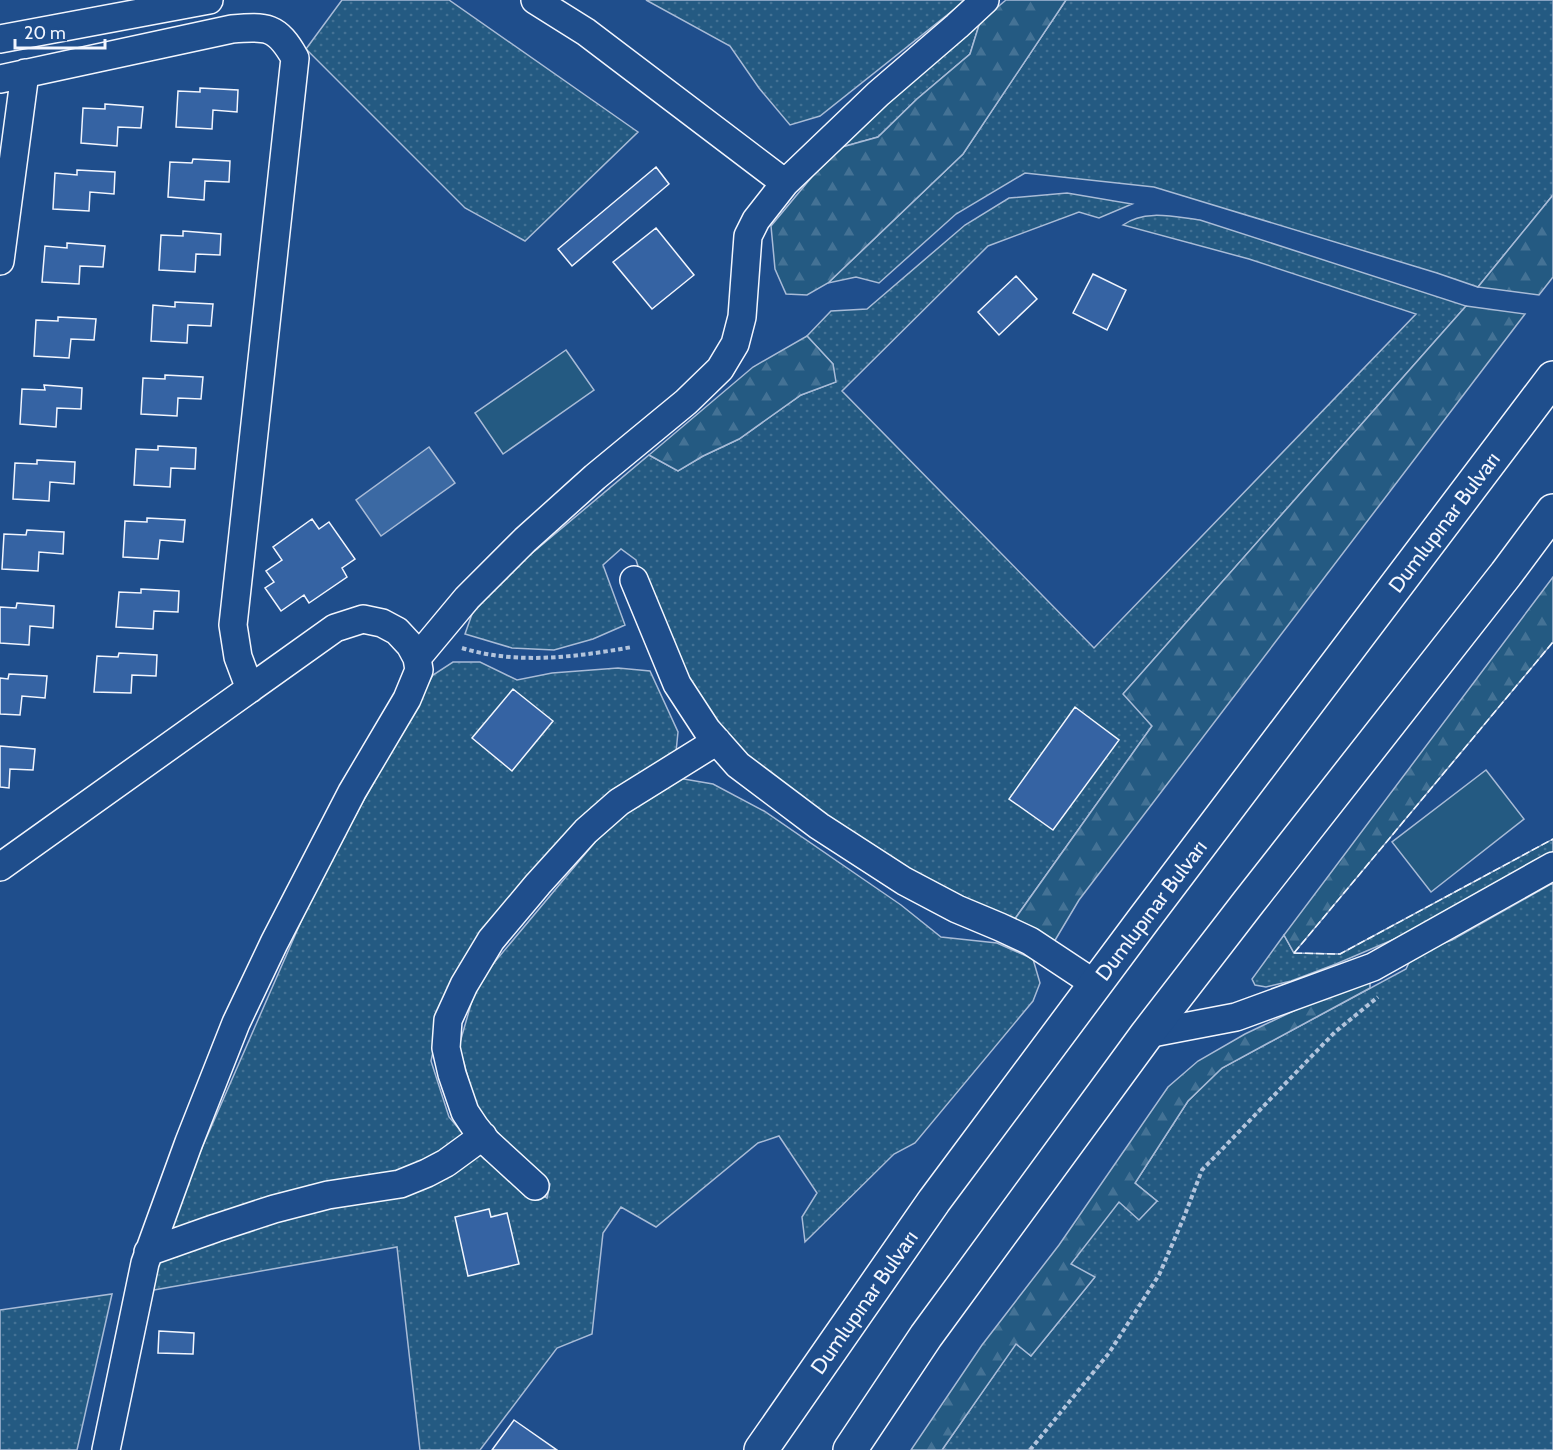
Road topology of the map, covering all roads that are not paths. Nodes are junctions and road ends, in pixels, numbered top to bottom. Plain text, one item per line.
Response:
1 (209, 0) edge
2 (536, 0) edge
3 (985, 0) edge
4 (0, 39) edge
5 (13, 76) edge
6 (786, 183) junction
7 (0, 261) edge
8 (1553, 378) edge
9 (1553, 511) edge
10 (634, 580) dead end
11 (425, 648) junction
12 (250, 689) junction
13 (717, 741) junction
14 (1553, 866) edge
15 (0, 867) edge
16 (1095, 984) junction
17 (1147, 1034) junction
18 (483, 1136) junction
19 (536, 1186) dead end
20 (148, 1252) junction
21 (106, 1450) edge
22 (761, 1450) edge
23 (850, 1450) edge

1 - 4 street
2 - 6 street
3 - 6 street
5 - 7 street
5 - 12 street
6 - 11 street
8 - 16 highway, Dumlupınar Bulvarı
9 - 17 highway
10 - 13 street
11 - 12 street
11 - 20 street
12 - 15 street
13 - 16 street
13 - 18 street
14 - 17 street
16 - 22 highway, Dumlupınar Bulvarı
17 - 23 highway
18 - 19 street
18 - 20 street
20 - 21 street

